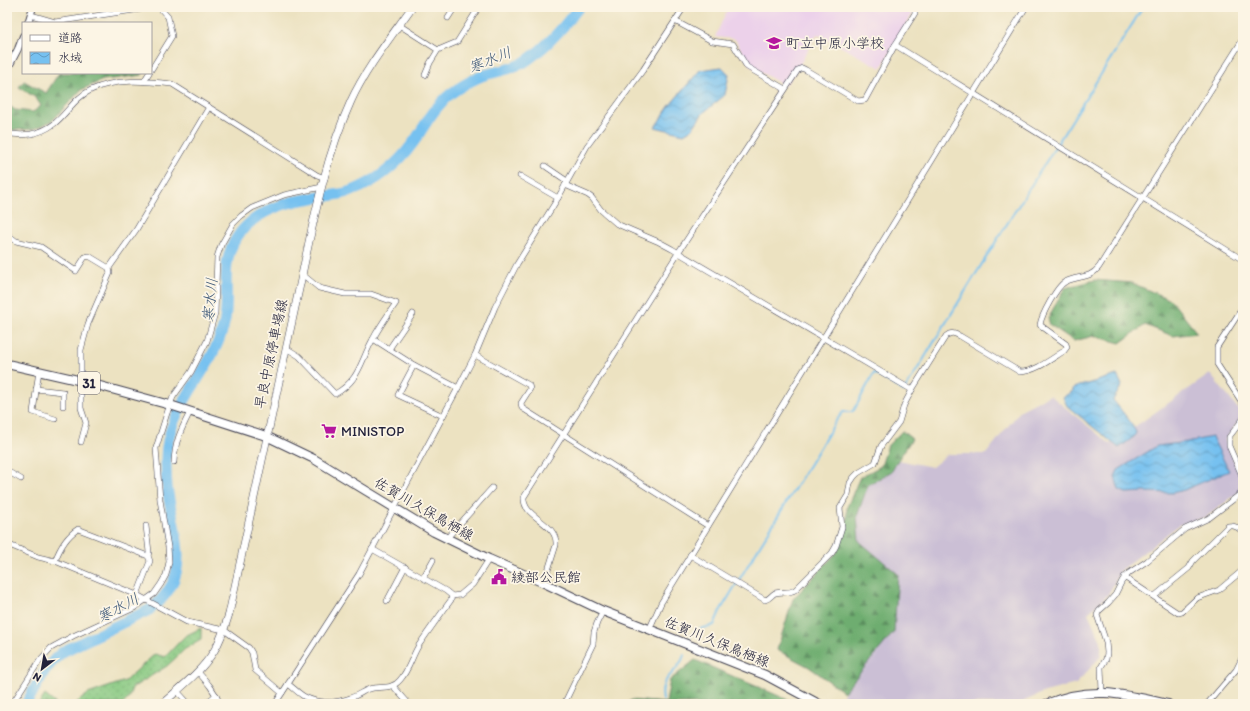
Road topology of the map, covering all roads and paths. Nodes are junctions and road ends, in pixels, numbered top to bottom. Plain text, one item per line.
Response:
1 (33, 7) edge
2 (154, 7) edge
3 (159, 7) edge
4 (412, 7) edge
5 (447, 7) edge
6 (479, 7) edge
7 (684, 7) edge
8 (915, 7) edge
9 (1026, 7) edge
10 (454, 9) edge
11 (31, 15) junction
12 (448, 18) dead end
13 (675, 21) junction
14 (28, 22) edge
15 (399, 25) junction
16 (22, 39) edge
17 (1243, 39) edge
18 (895, 45) junction
19 (438, 50) junction
20 (152, 68) edge
21 (7, 70) edge
22 (148, 74) edge
23 (425, 75) dead end
24 (144, 80) junction
25 (785, 89) junction
26 (973, 92) junction
27 (209, 107) junction
28 (7, 133) edge
29 (545, 166) dead end
30 (520, 176) dead end
31 (324, 178) junction
32 (566, 183) junction
33 (322, 187) junction
34 (558, 198) junction
35 (1143, 198) junction
36 (7, 234) edge
37 (678, 253) junction
38 (1243, 260) edge
39 (109, 268) junction
40 (302, 274) junction
41 (1243, 307) edge
42 (413, 314) dead end
43 (824, 337) junction
44 (373, 339) junction
45 (286, 348) junction
46 (388, 349) junction
47 (475, 355) junction
48 (7, 364) edge
49 (414, 365) junction
50 (39, 371) junction
51 (82, 381) junction
52 (458, 388) junction
53 (36, 389) junction
54 (912, 390) junction
55 (1243, 404) edge
56 (170, 405) junction
57 (63, 406) dead end
58 (190, 412) junction
59 (443, 416) junction
60 (55, 419) dead end
61 (1243, 419) edge
62 (564, 435) junction
63 (266, 436) junction
64 (81, 442) dead end
65 (174, 462) dead end
66 (7, 471) edge
67 (1243, 478) edge
68 (21, 479) dead end
69 (492, 488) dead end
70 (1243, 492) edge
71 (393, 508) junction
72 (146, 526) dead end
73 (708, 526) junction
74 (1243, 532) edge
75 (447, 538) junction
76 (7, 544) edge
77 (372, 549) junction
78 (690, 554) junction
79 (148, 556) junction
80 (489, 559) junction
81 (433, 560) dead end
82 (55, 561) junction
83 (405, 567) junction
84 (1243, 570) edge
85 (1124, 577) junction
86 (423, 578) junction
87 (544, 583) junction
88 (137, 595) junction
89 (1151, 595) junction
90 (452, 596) junction
91 (147, 600) junction
92 (387, 601) dead end
93 (604, 611) junction
94 (224, 630) junction
95 (649, 630) junction
96 (1243, 656) edge
97 (198, 672) junction
98 (288, 684) junction
99 (393, 686) junction
100 (177, 691) junction
101 (1102, 692) junction
102 (282, 693) junction
103 (216, 695) junction
104 (12, 704) edge
105 (162, 704) edge
106 (189, 704) edge
107 (205, 704) edge
108 (220, 704) edge
109 (275, 704) edge
110 (409, 704) edge
111 (564, 704) edge
112 (819, 704) edge
113 (1046, 704) edge
114 (1168, 704) edge
115 (1207, 704) edge

1 - 11 street
2 - 11 street
3 - 20 street
4 - 15 main road, 早良中原停車場線
5 - 10 street
6 - 19 street
7 - 13 street
8 - 18 street
9 - 26 street
10 - 12 street
11 - 14 street
13 - 25 street
13 - 32 street
15 - 19 street
15 - 31 main road, 早良中原停車場線
16 - 21 street
17 - 35 street
18 - 25 street
18 - 26 street
19 - 23 street
22 - 24 street
24 - 27 street
24 - 28 street
25 - 37 street
26 - 35 street
26 - 43 street
27 - 31 street
27 - 39 street
29 - 32 street
30 - 34 street
31 - 33 main road, 早良中原停車場線
32 - 34 street
32 - 37 street
33 - 40 main road, 早良中原停車場線
33 - 56 street
34 - 47 street
35 - 38 street
35 - 54 street
36 - 39 street
37 - 43 street
37 - 62 street
39 - 51 street
40 - 44 street
40 - 45 main road, 早良中原停車場線
41 - 55 street
42 - 46 street
43 - 54 street
43 - 73 street
44 - 45 street
44 - 46 street
45 - 63 main road, 早良中原停車場線
46 - 49 street
47 - 52 street
47 - 62 street
48 - 50 main road, 佐賀川久保鳥栖線 / 31
49 - 52 street
49 - 59 street
50 - 51 main road, 佐賀川久保鳥栖線 / 31
50 - 53 street
51 - 56 main road, 佐賀川久保鳥栖線 / 31
51 - 64 street
52 - 59 street
53 - 57 street
53 - 60 street
54 - 78 street
56 - 58 main road, 佐賀川久保鳥栖線 / 31
56 - 91 street
58 - 63 main road, 佐賀川久保鳥栖線 / 31
58 - 65 street
59 - 71 street
61 - 67 street
62 - 73 street
62 - 87 street
63 - 71 main road, 佐賀川久保鳥栖線 / 31
63 - 94 main road, 早良中原停車場線
66 - 68 street
69 - 75 street
70 - 85 street
71 - 75 main road, 佐賀川久保鳥栖線 / 31
71 - 77 street
72 - 79 street
73 - 78 street
74 - 89 street
75 - 80 main road, 佐賀川久保鳥栖線 / 31
76 - 82 street
77 - 83 street
77 - 98 street
78 - 95 street
79 - 82 street
79 - 88 street
80 - 87 main road, 佐賀川久保鳥栖線 / 31
80 - 90 street
81 - 86 street
82 - 88 street
83 - 86 street
83 - 92 street
84 - 89 street
85 - 89 street
85 - 101 street
86 - 90 street
87 - 93 main road, 佐賀川久保鳥栖線 / 31
88 - 91 street
90 - 99 street
91 - 94 street
91 - 104 street
93 - 95 main road, 佐賀川久保鳥栖線 / 31
93 - 111 street
94 - 97 main road, 早良中原停車場線
94 - 102 street
95 - 112 main road, 佐賀川久保鳥栖線 / 31
96 - 115 street
97 - 100 main road, 早良中原停車場線
97 - 103 street
98 - 99 street
98 - 102 street
99 - 110 street
100 - 105 main road, 早良中原停車場線
100 - 106 street
101 - 113 main road
101 - 114 main road
102 - 109 street
103 - 107 street
103 - 108 street

